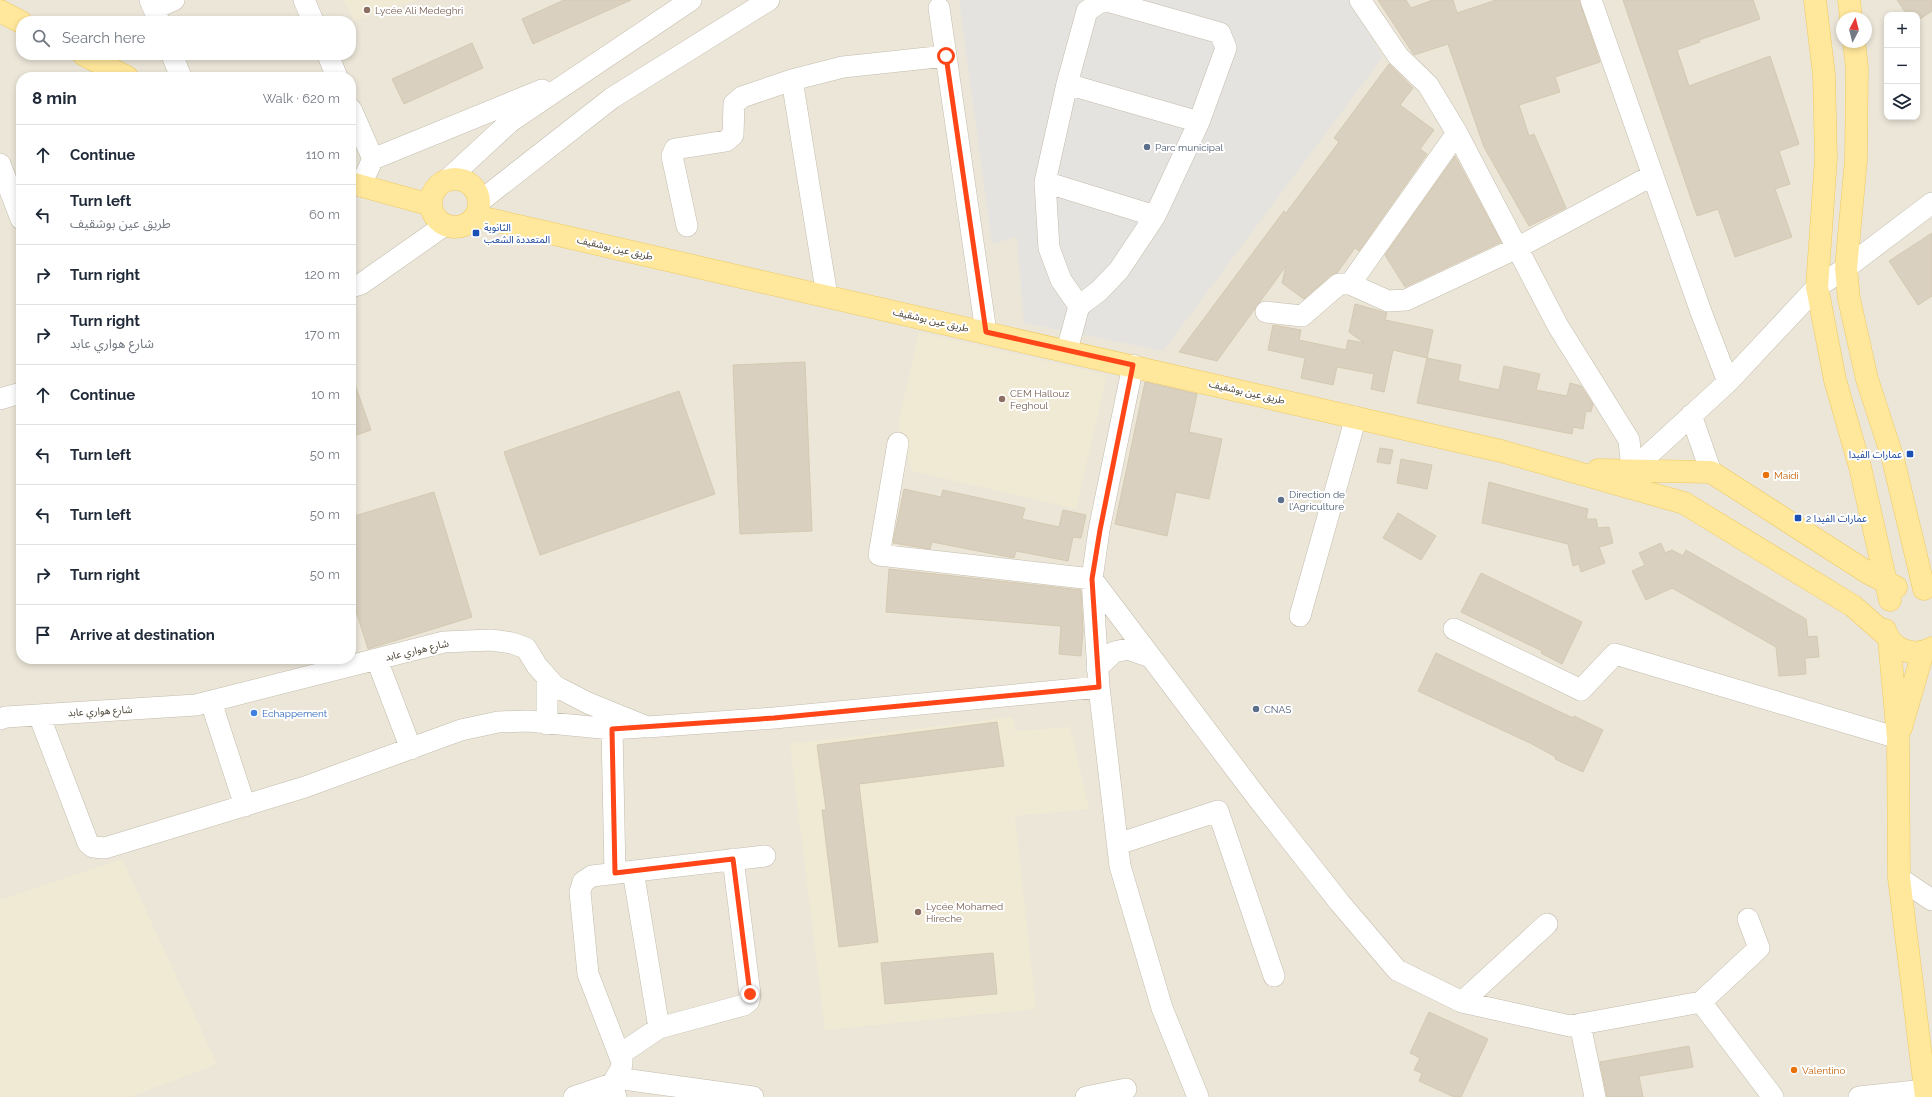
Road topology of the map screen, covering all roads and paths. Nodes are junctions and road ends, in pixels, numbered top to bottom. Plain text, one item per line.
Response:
1 (174, 0) edge
2 (304, 0) edge
3 (691, 0) edge
4 (769, 0) edge
5 (1360, 0) edge
6 (1591, 0) edge
7 (1815, 0) edge
8 (1850, 0) edge
9 (939, 8) dead end
10 (154, 10) edge
11 (1851, 12) edge
12 (311, 16) edge
13 (1855, 48) edge
14 (946, 56) junction
15 (94, 60) edge
16 (174, 60) edge
17 (330, 60) edge
18 (117, 72) edge
19 (179, 72) edge
20 (335, 72) edge
21 (583, 74) junction
22 (792, 80) junction
23 (1067, 84) junction
24 (356, 120) edge
25 (1199, 122) junction
26 (1457, 133) junction
27 (373, 159) junction
28 (0, 164) edge
29 (1653, 175) junction
30 (446, 181) junction
31 (1044, 182) junction
32 (356, 184) edge
33 (356, 185) edge
34 (11, 190) edge
35 (1932, 203) edge
36 (16, 204) edge
37 (431, 205) junction
38 (477, 209) junction
39 (1154, 216) junction
40 (445, 225) junction
41 (688, 226) dead end
42 (1517, 248) junction
43 (1846, 268) junction
44 (1350, 284) junction
45 (356, 286) edge
46 (1817, 287) junction
47 (827, 296) junction
48 (1079, 306) junction
49 (1266, 312) dead end
50 (986, 332) junction
51 (1067, 350) junction
52 (1133, 365) junction
53 (1728, 382) junction
54 (16, 394) edge
55 (0, 399) edge
56 (1691, 415) junction
57 (1356, 417) junction
58 (898, 443) dead end
59 (1573, 470) junction
60 (1632, 470) junction
61 (1710, 472) junction
62 (1092, 579) junction
63 (1914, 591) edge
64 (1300, 616) dead end
65 (1454, 629) dead end
66 (1887, 637) junction
67 (1929, 651) edge
68 (1151, 657) junction
69 (377, 660) junction
70 (1098, 677) junction
71 (547, 678) junction
72 (211, 702) junction
73 (39, 715) junction
74 (0, 719) edge
75 (547, 724) junction
76 (647, 727) junction
77 (612, 729) junction
78 (1898, 738) junction
79 (411, 749) junction
80 (245, 806) junction
81 (1118, 844) junction
82 (765, 856) dead end
83 (733, 859) junction
84 (624, 872) junction
85 (1898, 878) junction
86 (1932, 900) edge
87 (1748, 919) dead end
88 (1547, 924) dead end
89 (1274, 976) dead end
90 (1462, 1002) junction
91 (1701, 1002) junction
92 (1580, 1024) junction
93 (659, 1028) junction
94 (619, 1055) junction
95 (614, 1086) edge
96 (1126, 1089) dead end
97 (1925, 1094) edge
98 (574, 1097) edge
99 (753, 1097) edge
100 (1086, 1097) edge
101 (1198, 1097) edge
102 (1596, 1097) edge
103 (1773, 1097) edge
104 (1859, 1097) edge

1 - 10 street
2 - 12 street
3 - 21 street
4 - 38 street
5 - 26 street
6 - 29 street
7 - 46 main road
8 - 11 main road
9 - 14 street
13 - 43 main road
14 - 22 street
14 - 50 street
15 - 18 main road
16 - 19 street
17 - 20 street
21 - 27 street
21 - 30 street
22 - 41 street
22 - 47 street
23 - 25 street
23 - 25 street
23 - 31 street
24 - 27 street
25 - 39 street
26 - 42 street
26 - 44 street
27 - 32 street
28 - 34 street
29 - 42 street
29 - 53 street
30 - 37 main road
30 - 38 main road
31 - 39 street
31 - 48 street
33 - 37 main road
34 - 36 street
35 - 43 street
37 - 40 main road
38 - 40 main road
38 - 47 main road, طريق عين بوشقيف
39 - 48 street
40 - 45 street
42 - 44 street
42 - 60 street
43 - 46 street
43 - 63 main road
44 - 49 street
46 - 53 street
46 - 63 main road
47 - 50 main road, طريق عين بوشقيف
48 - 51 street
50 - 51 main road, طريق عين بوشقيف
51 - 52 main road, طريق عين بوشقيف
52 - 57 main road, طريق عين بوشقيف
52 - 62 street
53 - 56 street
54 - 55 street
56 - 60 street
56 - 61 street
57 - 59 main road, طريق عين بوشقيف
57 - 64 street
58 - 62 street
59 - 60 main road
59 - 66 main road
60 - 61 main road
61 - 63 main road
62 - 68 street
62 - 70 street
63 - 66 main road
65 - 78 street
66 - 67 main road
66 - 78 main road
67 - 78 main road
68 - 70 street
68 - 90 street
69 - 71 street, شارع هواري عابد
69 - 72 street, شارع هواري عابد
69 - 79 street
70 - 76 street, شارع هواري عابد
70 - 81 street
71 - 75 street
71 - 76 street, شارع هواري عابد
72 - 73 street, شارع هواري عابد
72 - 80 street
73 - 74 street, شارع هواري عابد
73 - 80 street
75 - 77 street
75 - 79 street
76 - 77 street
77 - 84 street
78 - 85 main road
79 - 80 street
81 - 89 street
81 - 101 street
82 - 83 street
83 - 84 street
83 - 93 street
84 - 93 street
84 - 94 street
85 - 86 street
85 - 97 main road
87 - 91 street
88 - 90 street
90 - 92 street
91 - 92 street
91 - 103 street
92 - 102 street
93 - 94 street
94 - 95 street
95 - 98 street
95 - 99 street
96 - 100 street
97 - 104 street

